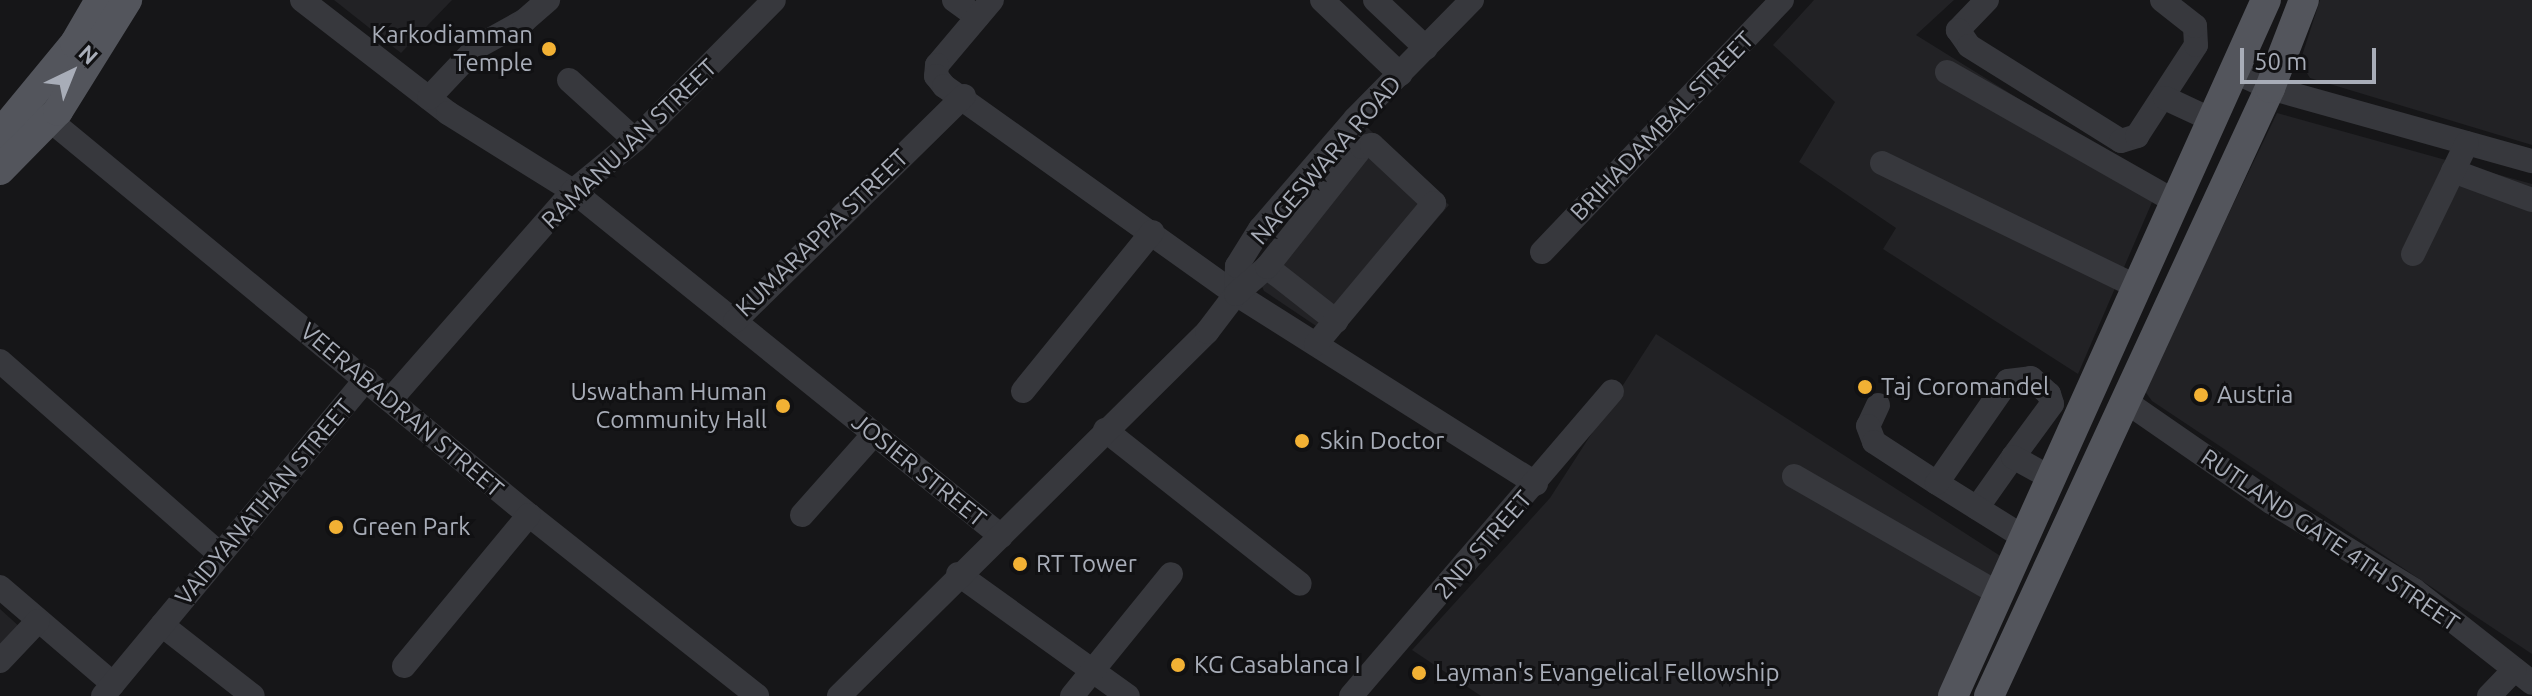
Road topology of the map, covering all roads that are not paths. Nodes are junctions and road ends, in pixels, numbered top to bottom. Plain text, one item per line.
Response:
1 (100, 0) edge
2 (127, 0) edge
3 (302, 0) edge
4 (548, 0) edge
5 (774, 0) edge
6 (954, 0) edge
7 (1322, 0) edge
8 (1375, 0) edge
9 (1472, 0) edge
10 (1782, 0) edge
11 (1987, 0) edge
12 (2162, 0) edge
13 (2266, 0) edge
14 (2304, 0) edge
15 (984, 8) edge
16 (1426, 48) junction
17 (2233, 71) junction
18 (1947, 72) dead end
19 (1400, 74) junction
20 (569, 80) dead end
21 (2270, 88) junction
22 (964, 96) junction
23 (429, 98) junction
24 (2165, 98) junction
25 (2210, 119) junction
26 (51, 121) junction
27 (0, 134) edge
28 (635, 140) junction
29 (2467, 143) junction
30 (2522, 158) edge
31 (1882, 163) dead end
32 (0, 170) edge
33 (2453, 171) junction
34 (573, 191) junction
35 (2515, 193) edge
36 (2174, 201) junction
37 (1152, 232) junction
38 (1542, 252) dead end
39 (2413, 254) dead end
40 (1267, 267) junction
41 (2137, 287) junction
42 (1236, 294) junction
43 (735, 321) junction
44 (1336, 321) junction
45 (1316, 344) junction
46 (0, 361) edge
47 (366, 379) junction
48 (1023, 391) dead end
49 (1612, 391) dead end
50 (392, 398) junction
51 (2125, 401) junction
52 (1878, 405) dead end
53 (1105, 430) junction
54 (874, 434) junction
55 (2013, 457) junction
56 (1794, 476) dead end
57 (2053, 479) junction
58 (1937, 483) junction
59 (1536, 484) junction
60 (1977, 508) junction
61 (529, 515) junction
62 (802, 515) dead end
63 (1001, 536) junction
64 (2025, 538) junction
65 (220, 554) junction
66 (958, 574) junction
67 (1171, 574) dead end
68 (1300, 584) dead end
69 (0, 587) edge
70 (1999, 594) junction
71 (38, 621) junction
72 (162, 625) junction
73 (0, 661) edge
74 (404, 666) dead end
75 (1094, 673) junction
76 (2523, 676) edge
77 (108, 690) edge
78 (253, 696) edge
79 (757, 696) edge
80 (839, 696) edge
81 (1072, 696) edge
82 (1128, 696) edge
83 (1351, 696) edge
84 (1953, 696) edge
85 (1989, 696) edge
86 (2489, 696) edge

1 - 27 main road
2 - 26 main road
3 - 23 street, KUMARAPPA STREET
4 - 23 street
5 - 28 street, RAMANUJAN STREET
6 - 15 street
7 - 19 street
8 - 16 street
9 - 16 street, NAGESWARA ROAD
10 - 38 street, BRIHADAMBAL STREET
11 - 24 street
12 - 24 street
13 - 17 main road
14 - 21 main road
15 - 22 street
16 - 19 street, NAGESWARA ROAD
17 - 21 street
17 - 25 main road
18 - 36 street
19 - 42 street, NAGESWARA ROAD
20 - 28 street
21 - 29 street
21 - 51 main road
22 - 37 street
22 - 43 street, KUMARAPPA STREET
23 - 34 street, KUMARAPPA STREET
24 - 25 street
25 - 36 main road
26 - 32 main road
26 - 47 street, VEERABADRAN STREET
28 - 34 street, RAMANUJAN STREET
29 - 30 street
29 - 33 street
30 - 35 street
31 - 41 street
33 - 35 street
33 - 39 street
34 - 43 street, KUMARAPPA STREET
34 - 50 street, RAMANUJAN STREET
36 - 41 main road
37 - 42 street
37 - 48 street
40 - 42 street
40 - 44 street
40 - 44 street
41 - 57 main road
42 - 45 street
42 - 53 street, NAGESWARA ROAD
43 - 54 street, JOSIER STREET
44 - 45 street
45 - 59 street
46 - 65 street
47 - 50 street, VEERABADRAN STREET
47 - 65 street, VAIDYANATHAN STREET
49 - 59 street, 2ND STREET
50 - 61 street, VEERABADRAN STREET
51 - 76 street, RUTLAND GATE 4TH STREET
51 - 85 main road
52 - 58 street
53 - 63 street, NAGESWARA ROAD
53 - 68 street
54 - 62 street
54 - 63 street, JOSIER STREET
55 - 57 street
55 - 58 street
55 - 60 street
56 - 70 street
57 - 64 main road
58 - 60 street
59 - 83 street, 2ND STREET
60 - 64 street
61 - 74 street
61 - 79 street, VEERABADRAN STREET
63 - 66 street, JOSIER STREET
64 - 70 main road
65 - 72 street, VAIDYANATHAN STREET
66 - 75 street
66 - 80 street, JOSIER STREET
67 - 75 street
69 - 71 street
70 - 84 main road
71 - 73 street
71 - 77 street
72 - 77 street, VAIDYANATHAN STREET
72 - 78 street
75 - 81 street
75 - 82 street
76 - 86 street

